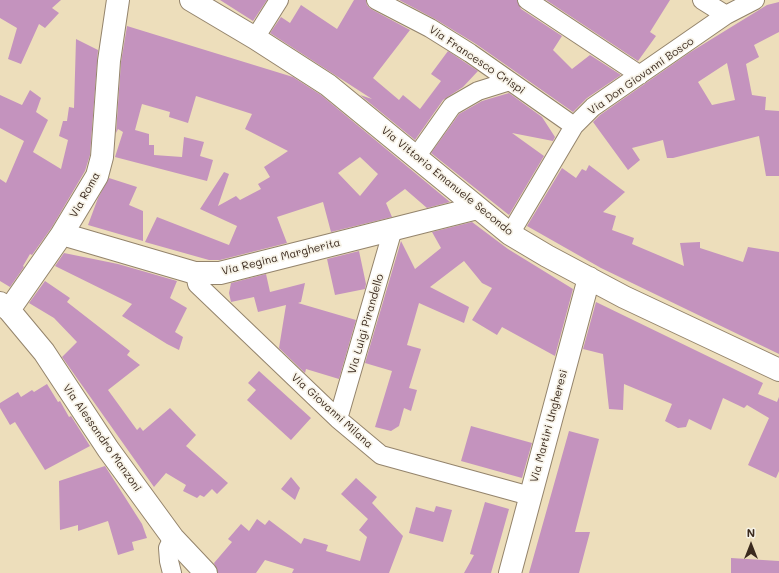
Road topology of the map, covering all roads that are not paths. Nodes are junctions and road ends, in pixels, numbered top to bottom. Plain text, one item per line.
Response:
1 (190, 0) edge
2 (279, 0) edge
3 (376, 0) edge
4 (527, 0) edge
5 (702, 0) edge
6 (755, 0) edge
7 (116, 6) edge
8 (726, 15) junction
9 (255, 38) junction
10 (640, 75) junction
11 (510, 81) junction
12 (574, 126) junction
13 (416, 157) junction
14 (477, 208) junction
15 (393, 229) junction
16 (62, 234) junction
17 (510, 234) junction
18 (195, 273) junction
19 (589, 278) junction
20 (4, 306) edge
21 (779, 370) edge
22 (338, 419) junction
23 (530, 496) junction
24 (173, 538) junction
25 (172, 573) edge
26 (206, 573) edge
27 (510, 573) edge

1 - 9 street, Via Vittorio Emanuele Secondo
2 - 9 street
3 - 11 street, Via Francesco Crispi
4 - 10 street
5 - 8 street
6 - 8 street, Via Don Giovanni Bosco
7 - 16 street, Via Roma
8 - 10 street, Via Don Giovanni Bosco
9 - 13 street, Via Vittorio Emanuele Secondo
10 - 12 street, Via Don Giovanni Bosco
11 - 12 street, Via Francesco Crispi
11 - 13 street
12 - 17 street, Via Don Giovanni Bosco
13 - 14 street, Via Vittorio Emanuele Secondo
14 - 15 street, Via Regina Margherita
14 - 17 street, Via Vittorio Emanuele Secondo
15 - 18 street, Via Regina Margherita
15 - 22 street, Via Luigi Pirandello
16 - 18 street, Via Regina Margherita
16 - 20 street, Via Roma
17 - 19 street, Via Vittorio Emanuele Secondo
18 - 22 street, Via Giovanni Milana
19 - 21 street, Via Vittorio Emanuele Secondo
19 - 23 street, Via Martiri Ungheresi
20 - 24 street, Via Alessandro Manzoni
22 - 23 street, Via Giovanni Milana
23 - 27 street, Via Martiri Ungheresi
24 - 25 street
24 - 26 street, Via Alessandro Manzoni

